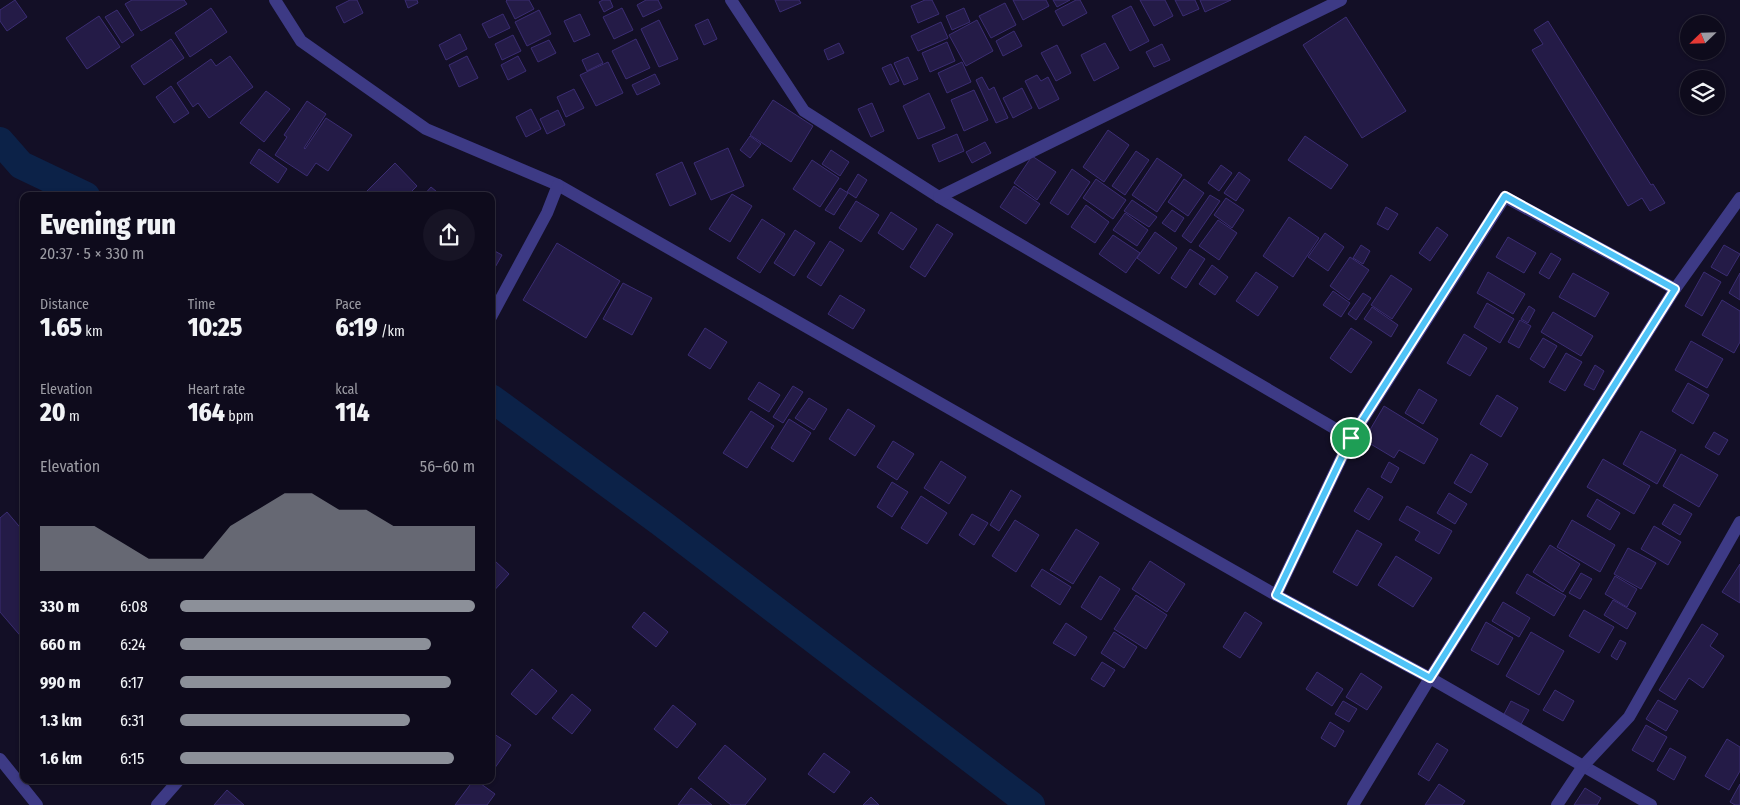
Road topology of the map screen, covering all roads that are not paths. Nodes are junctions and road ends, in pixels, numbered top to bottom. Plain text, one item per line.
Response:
1 (275, 0) edge
2 (732, 0) edge
3 (1341, 0) edge
4 (558, 185) junction
5 (939, 197) junction
6 (1740, 198) edge
7 (1675, 289) junction
8 (495, 310) edge
9 (1351, 438) junction
10 (1740, 522) edge
11 (1276, 595) junction
12 (1430, 678) junction
13 (0, 759) edge
14 (1583, 766) junction
15 (20, 784) edge
16 (20, 784) edge
17 (175, 784) edge
18 (37, 805) edge
19 (157, 805) edge
20 (1353, 805) edge
21 (1557, 805) edge
22 (1651, 805) edge

1 - 4 street
2 - 5 street
3 - 5 street
4 - 8 street
4 - 11 street
5 - 9 street
6 - 7 street
7 - 9 street
7 - 12 street
9 - 11 street
10 - 14 street
11 - 12 street
12 - 14 street
12 - 20 street
13 - 16 street
14 - 21 street
14 - 22 street
15 - 18 street
17 - 19 street

